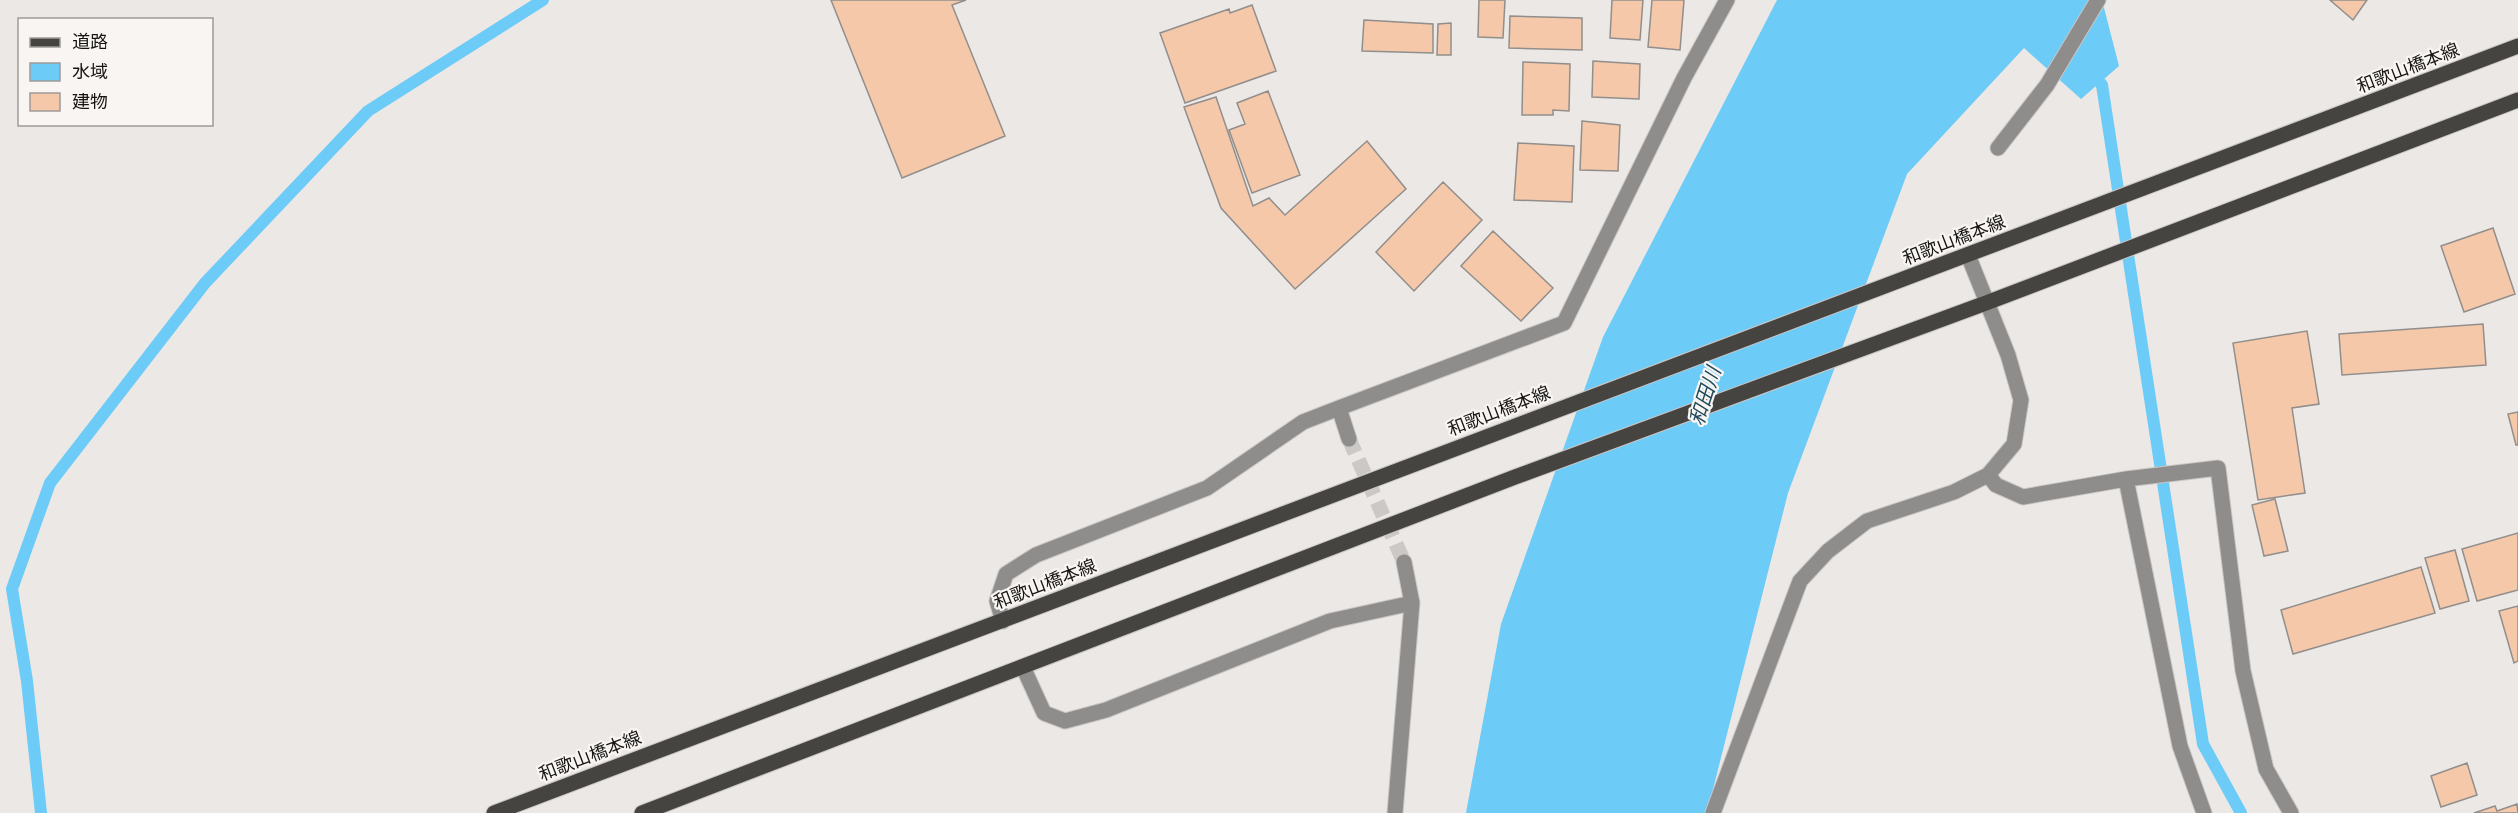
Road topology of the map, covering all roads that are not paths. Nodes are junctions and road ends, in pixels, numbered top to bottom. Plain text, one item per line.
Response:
1 (1727, 0) edge
2 (2098, 0) edge
3 (2518, 46) edge
4 (2518, 100) edge
5 (1998, 148) dead end
6 (1962, 258) junction
7 (1986, 303) junction
8 (1339, 408) junction
9 (1349, 439) tunnel mouth
10 (1988, 475) junction
11 (2126, 479) junction
12 (1404, 562) tunnel mouth
13 (1412, 603) junction
14 (1004, 621) junction
15 (1023, 666) junction
16 (494, 813) edge
17 (642, 813) edge
18 (1395, 813) edge
19 (1713, 813) edge
20 (2204, 813) edge
21 (2292, 813) edge

1 - 8 street
2 - 5 street
3 - 6 main road, 和歌山橋本線
4 - 7 main road
6 - 7 street
6 - 14 main road, 和歌山橋本線
7 - 10 street
7 - 15 main road
8 - 9 street
8 - 14 street
10 - 11 street
10 - 19 street
11 - 20 street
11 - 21 street
12 - 13 street
13 - 15 street
13 - 18 street
14 - 16 main road, 和歌山橋本線
15 - 17 main road

